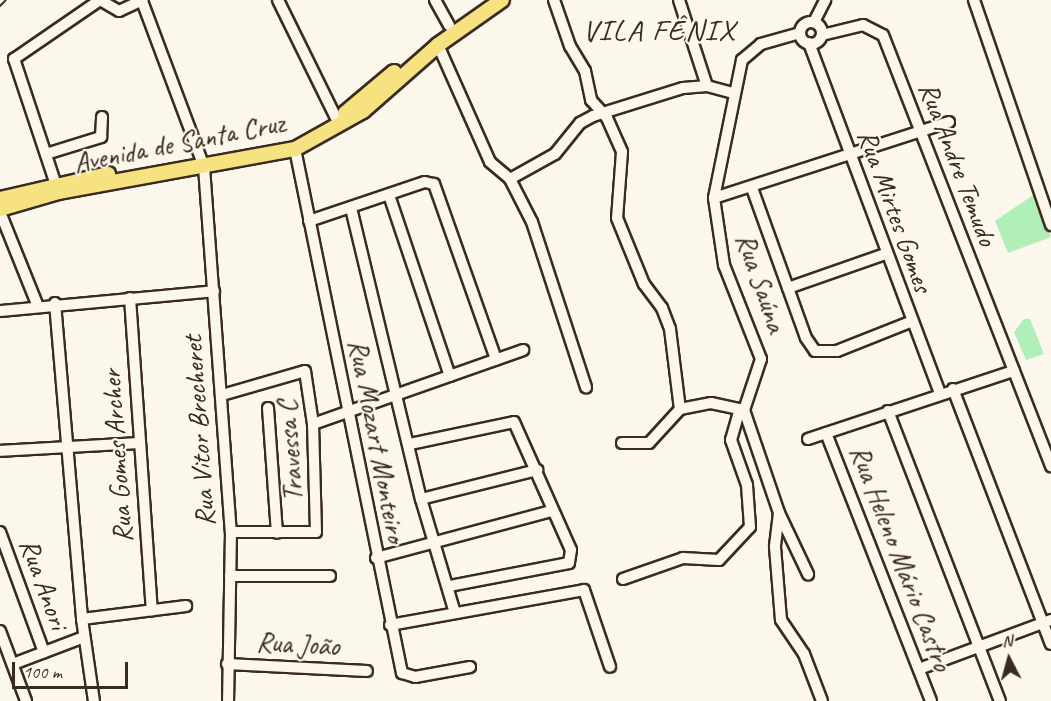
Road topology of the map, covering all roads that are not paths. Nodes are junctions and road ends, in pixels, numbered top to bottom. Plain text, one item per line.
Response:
1 (100, 0) edge
2 (278, 0) edge
3 (435, 0) edge
4 (485, 0) edge
5 (502, 0) edge
6 (555, 0) edge
7 (679, 0) edge
8 (825, 0) edge
9 (974, 0) edge
10 (143, 1) edge
11 (814, 22) junction
12 (449, 25) junction
13 (800, 33) junction
14 (822, 35) junction
15 (809, 44) junction
16 (438, 45) junction
17 (707, 86) junction
18 (734, 93) junction
19 (605, 113) junction
20 (102, 117) dead end
21 (337, 120) junction
22 (949, 122) dead end
23 (920, 132) junction
24 (295, 149) junction
25 (46, 154) junction
26 (849, 157) junction
27 (203, 163) junction
28 (510, 178) junction
29 (55, 182) junction
30 (752, 188) junction
31 (388, 195) junction
32 (714, 198) junction
33 (0, 199) edge
34 (351, 208) junction
35 (0, 210) edge
36 (309, 221) junction
37 (1051, 225) edge
38 (885, 254) junction
39 (788, 288) junction
40 (214, 291) junction
41 (130, 298) junction
42 (55, 303) junction
43 (37, 304) junction
44 (0, 311) edge
45 (910, 322) junction
46 (523, 350) dead end
47 (496, 359) junction
48 (1014, 371) junction
49 (450, 376) junction
50 (586, 387) dead end
51 (953, 389) junction
52 (940, 393) junction
53 (222, 395) junction
54 (397, 396) junction
55 (268, 408) dead end
56 (680, 409) junction
57 (742, 409) junction
58 (888, 411) junction
59 (347, 412) junction
60 (313, 423) junction
61 (826, 433) junction
62 (808, 439) dead end
63 (140, 443) junction
64 (622, 443) dead end
65 (410, 444) junction
66 (69, 450) junction
67 (0, 451) edge
68 (1051, 465) edge
69 (537, 470) junction
70 (421, 499) junction
71 (551, 512) junction
72 (779, 513) junction
73 (0, 532) edge
74 (231, 532) junction
75 (277, 533) junction
76 (437, 540) junction
77 (376, 558) junction
78 (808, 574) dead end
79 (230, 576) junction
80 (330, 576) dead end
81 (623, 579) dead end
82 (450, 585) junction
83 (186, 606) dead end
84 (152, 610) junction
85 (455, 614) junction
86 (82, 619) junction
87 (1047, 621) edge
88 (390, 625) junction
89 (0, 631) edge
90 (84, 637) junction
91 (1051, 644) edge
92 (980, 646) junction
93 (44, 652) junction
94 (13, 664) junction
95 (227, 664) junction
96 (470, 667) dead end
97 (610, 667) dead end
98 (919, 669) junction
99 (367, 671) dead end
100 (26, 701) edge
101 (94, 701) edge
102 (228, 701) edge
103 (822, 701) edge
104 (931, 701) edge
105 (1000, 701) edge

1 - 10 street
1 - 25 street
2 - 21 street
3 - 12 street
4 - 12 main road, Avenida de Santa Cruz
5 - 16 main road, Avenida de Santa Cruz
6 - 19 street
7 - 17 street
8 - 11 street
9 - 37 street
10 - 27 street, Rua Vitor Brecheret
11 - 13 street
11 - 14 street
12 - 21 main road, Avenida de Santa Cruz
13 - 15 street, Rua Mirtes Gomes
13 - 18 street, Rua Saúna
14 - 15 street
14 - 23 street, Rua Andre Temudo
15 - 26 street, Rua Mirtes Gomes
16 - 24 main road, Avenida de Santa Cruz
16 - 28 street
17 - 18 street
17 - 19 street
18 - 32 street, Rua Saúna
19 - 28 street
19 - 56 street
20 - 25 street
21 - 27 main road, Avenida de Santa Cruz
22 - 23 street
23 - 26 street
23 - 48 street, Rua Andre Temudo
24 - 27 main road, Avenida de Santa Cruz
24 - 36 street, Rua Mozart Monteiro
25 - 29 street
26 - 30 street
26 - 38 street, Rua Mirtes Gomes
27 - 29 main road, Avenida de Santa Cruz
27 - 35 main road, Avenida de Santa Cruz
27 - 40 street, Rua Vitor Brecheret
28 - 50 street
29 - 33 main road, Avenida de Santa Cruz
30 - 32 street
30 - 39 street
31 - 34 street
31 - 47 street
31 - 49 street
32 - 57 street, Rua Saúna
34 - 36 street
34 - 54 street
35 - 43 street
36 - 59 street, Rua Mozart Monteiro
38 - 39 street
38 - 45 street, Rua Mirtes Gomes
39 - 45 street
40 - 41 street
40 - 53 street, Rua Vitor Brecheret
41 - 42 street
41 - 63 street, Rua Gomes Archer
42 - 43 street
42 - 66 street
43 - 44 street
45 - 52 street, Rua Mirtes Gomes
46 - 47 street
47 - 49 street
48 - 51 street
48 - 68 street, Rua Andre Temudo
49 - 54 street
51 - 52 street
51 - 87 street
52 - 58 street
53 - 60 street, Travessa C
53 - 74 street, Rua Vitor Brecheret
54 - 59 street
54 - 65 street
55 - 75 street
56 - 57 street
56 - 64 street
57 - 72 street
57 - 81 street, Rua Saúna
58 - 61 street
58 - 92 street
59 - 60 street
59 - 77 street, Rua Mozart Monteiro
60 - 75 street, Travessa C
61 - 62 street
61 - 98 street, Rua Heleno Mário Castro
63 - 66 street
63 - 84 street, Rua Gomes Archer
65 - 69 street
65 - 70 street
66 - 67 street
66 - 86 street
69 - 70 street
69 - 71 street
70 - 76 street
71 - 76 street
71 - 82 street
72 - 78 street
72 - 103 street
73 - 93 street, Rua Anori
74 - 75 street
74 - 79 street, Rua Vitor Brecheret
76 - 77 street
76 - 82 street
77 - 88 street, Rua Mozart Monteiro
79 - 80 street
79 - 95 street, Rua Vitor Brecheret
82 - 85 street
83 - 84 street
84 - 86 street
85 - 88 street
85 - 97 street
86 - 90 street
87 - 91 street
87 - 92 street
88 - 96 street, Rua Mozart Monteiro
89 - 94 street
90 - 93 street
90 - 101 street
92 - 98 street
92 - 105 street
93 - 94 street
94 - 100 street
95 - 99 street, Rua João
95 - 102 street, Rua Vitor Brecheret
98 - 104 street, Rua Heleno Mário Castro

